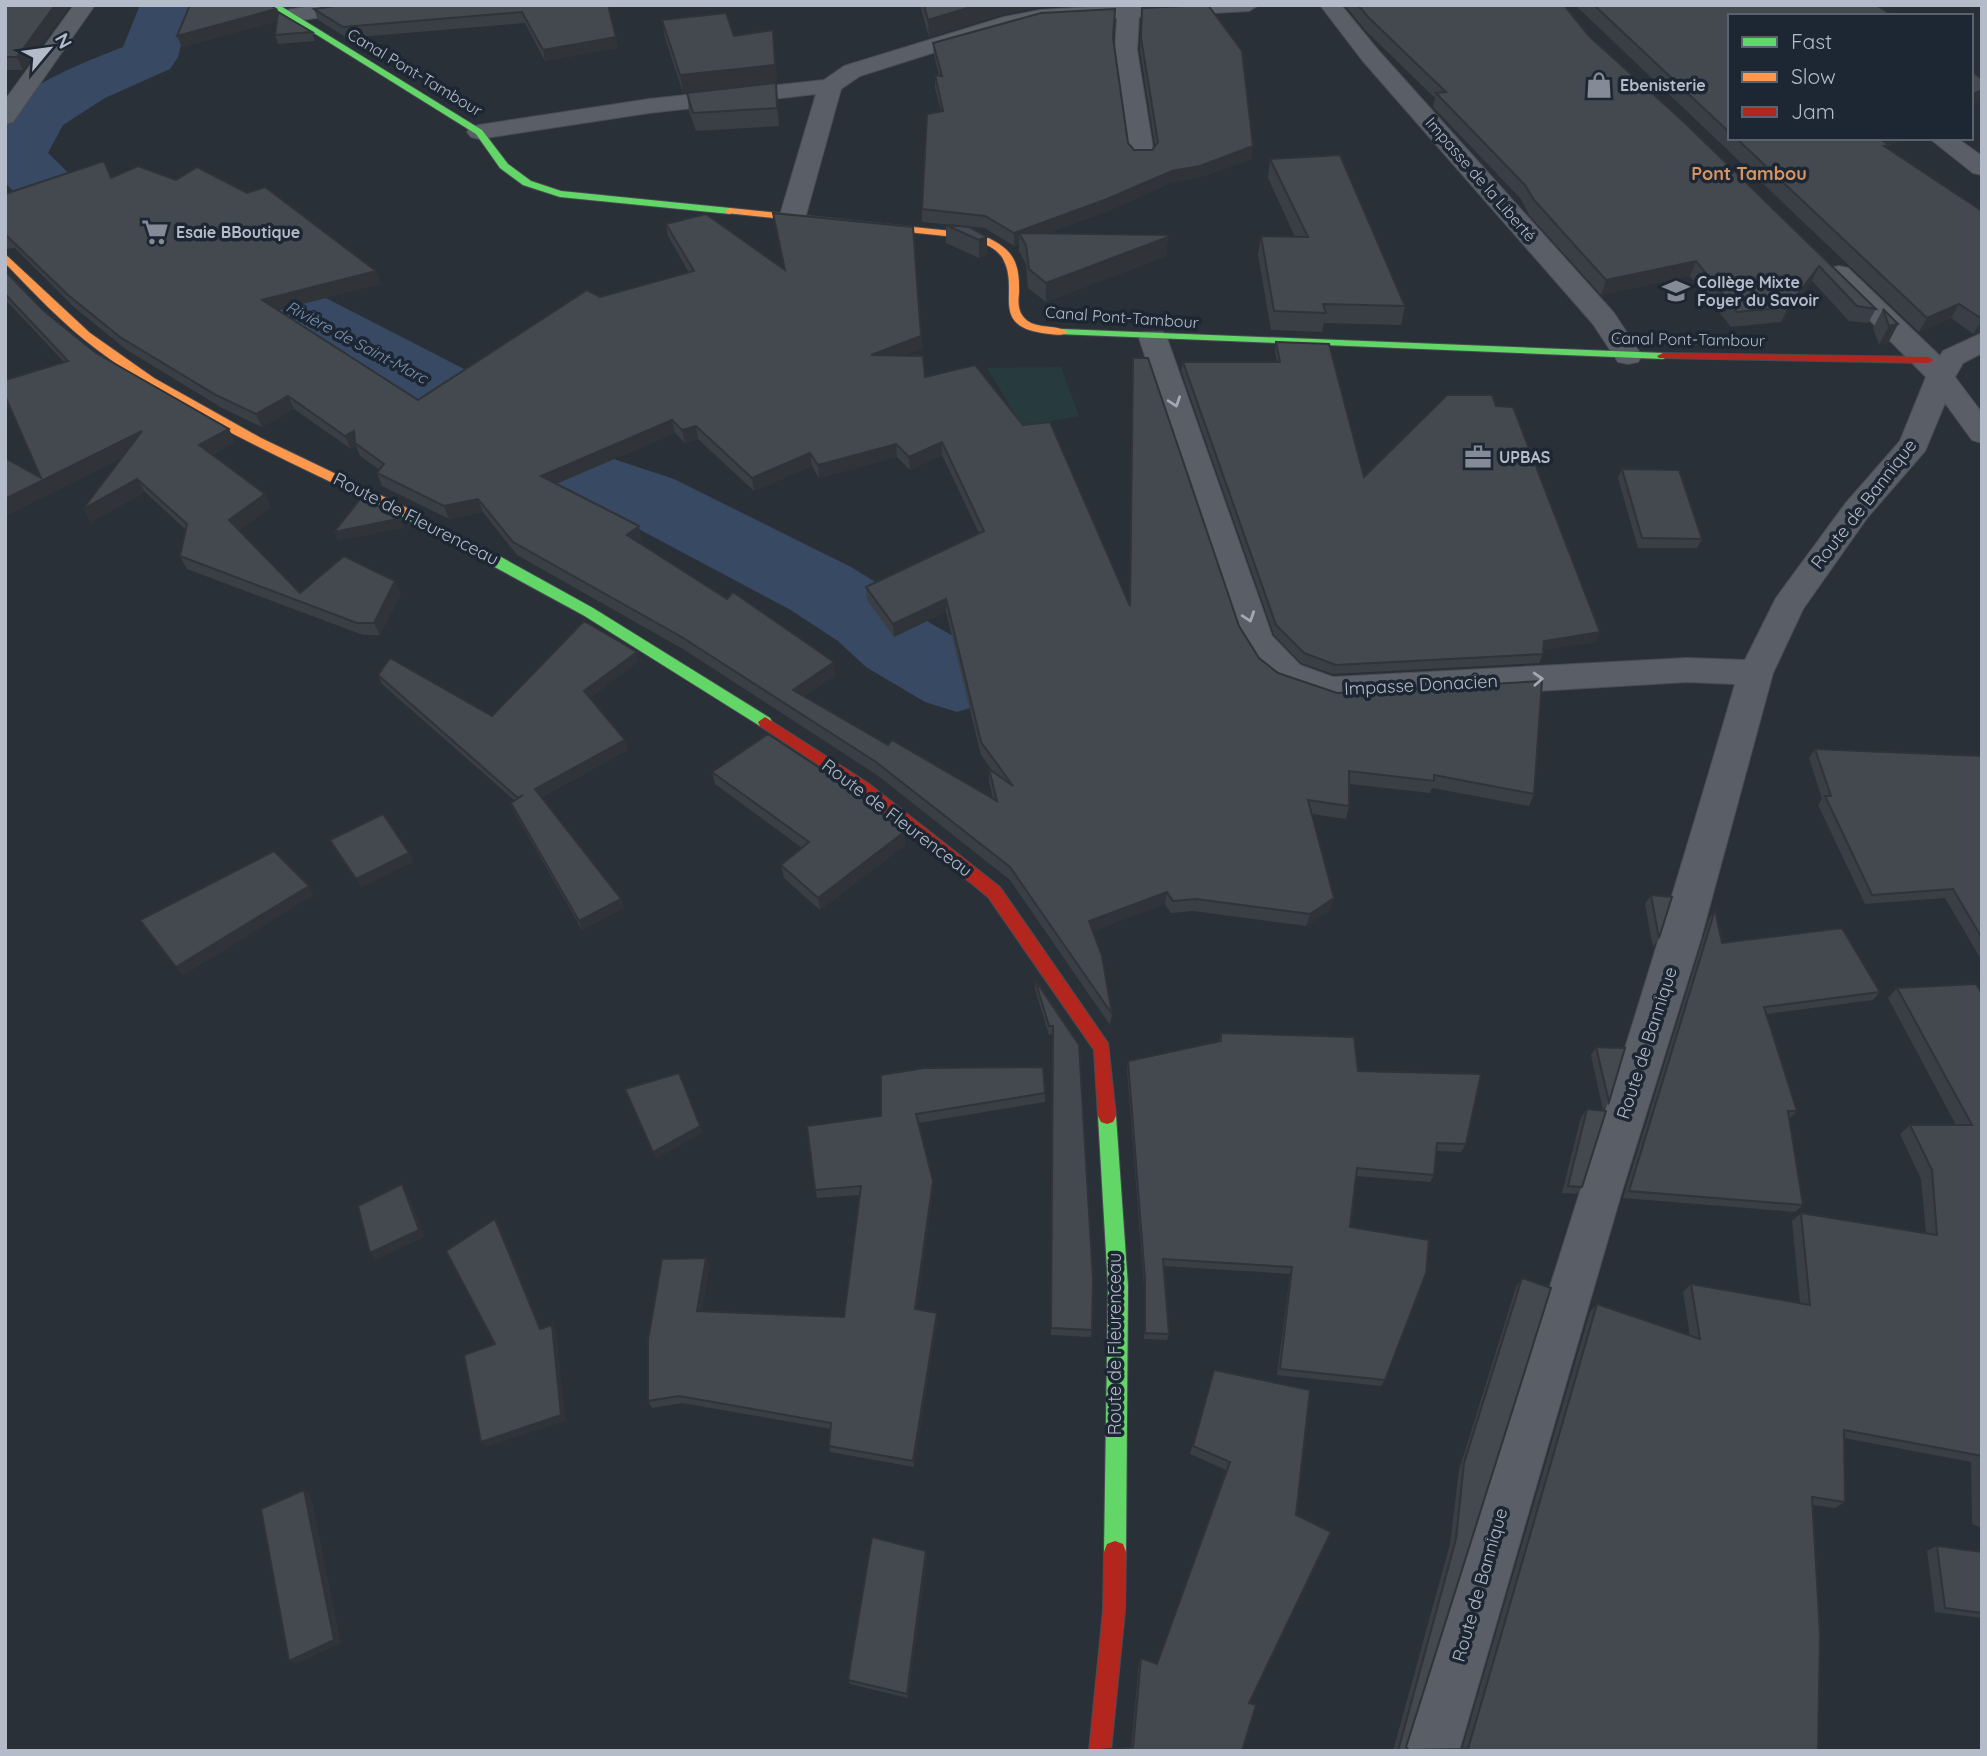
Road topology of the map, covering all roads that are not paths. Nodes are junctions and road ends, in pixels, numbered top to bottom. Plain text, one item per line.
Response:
1 (85, 5) edge
2 (363, 5) edge
3 (1249, 5) edge
4 (1330, 5) edge
5 (281, 11) edge
6 (1128, 14) junction
7 (830, 86) junction
8 (5, 117) edge
9 (479, 132) junction
10 (1944, 140) edge
11 (1142, 155) edge
12 (1982, 168) edge
13 (793, 215) junction
14 (1818, 254) edge
15 (5, 257) edge
16 (1153, 338) junction
17 (1982, 341) edge
18 (1628, 356) junction
19 (1982, 362) edge
20 (1941, 364) junction
21 (1982, 434) edge
22 (1756, 673) junction
23 (1100, 1751) edge
24 (1431, 1751) edge

1 - 8 street
2 - 5 street
3 - 6 street
4 - 18 street, Impasse de la Liberté
5 - 9 street, Canal Pont-Tambour
6 - 7 street
6 - 11 street
7 - 9 street
7 - 13 street
9 - 13 street, Canal Pont-Tambour
10 - 12 street
13 - 16 street, Canal Pont-Tambour
14 - 20 street
15 - 23 street, Route de Fleurenceau
16 - 18 street, Canal Pont-Tambour
16 -> 22 street, Impasse Donacien
17 - 20 street
18 - 20 street, Canal Pont-Tambour
19 - 20 street
20 - 21 street
20 - 22 street, Route de Bannique
22 - 24 street, Route de Bannique

